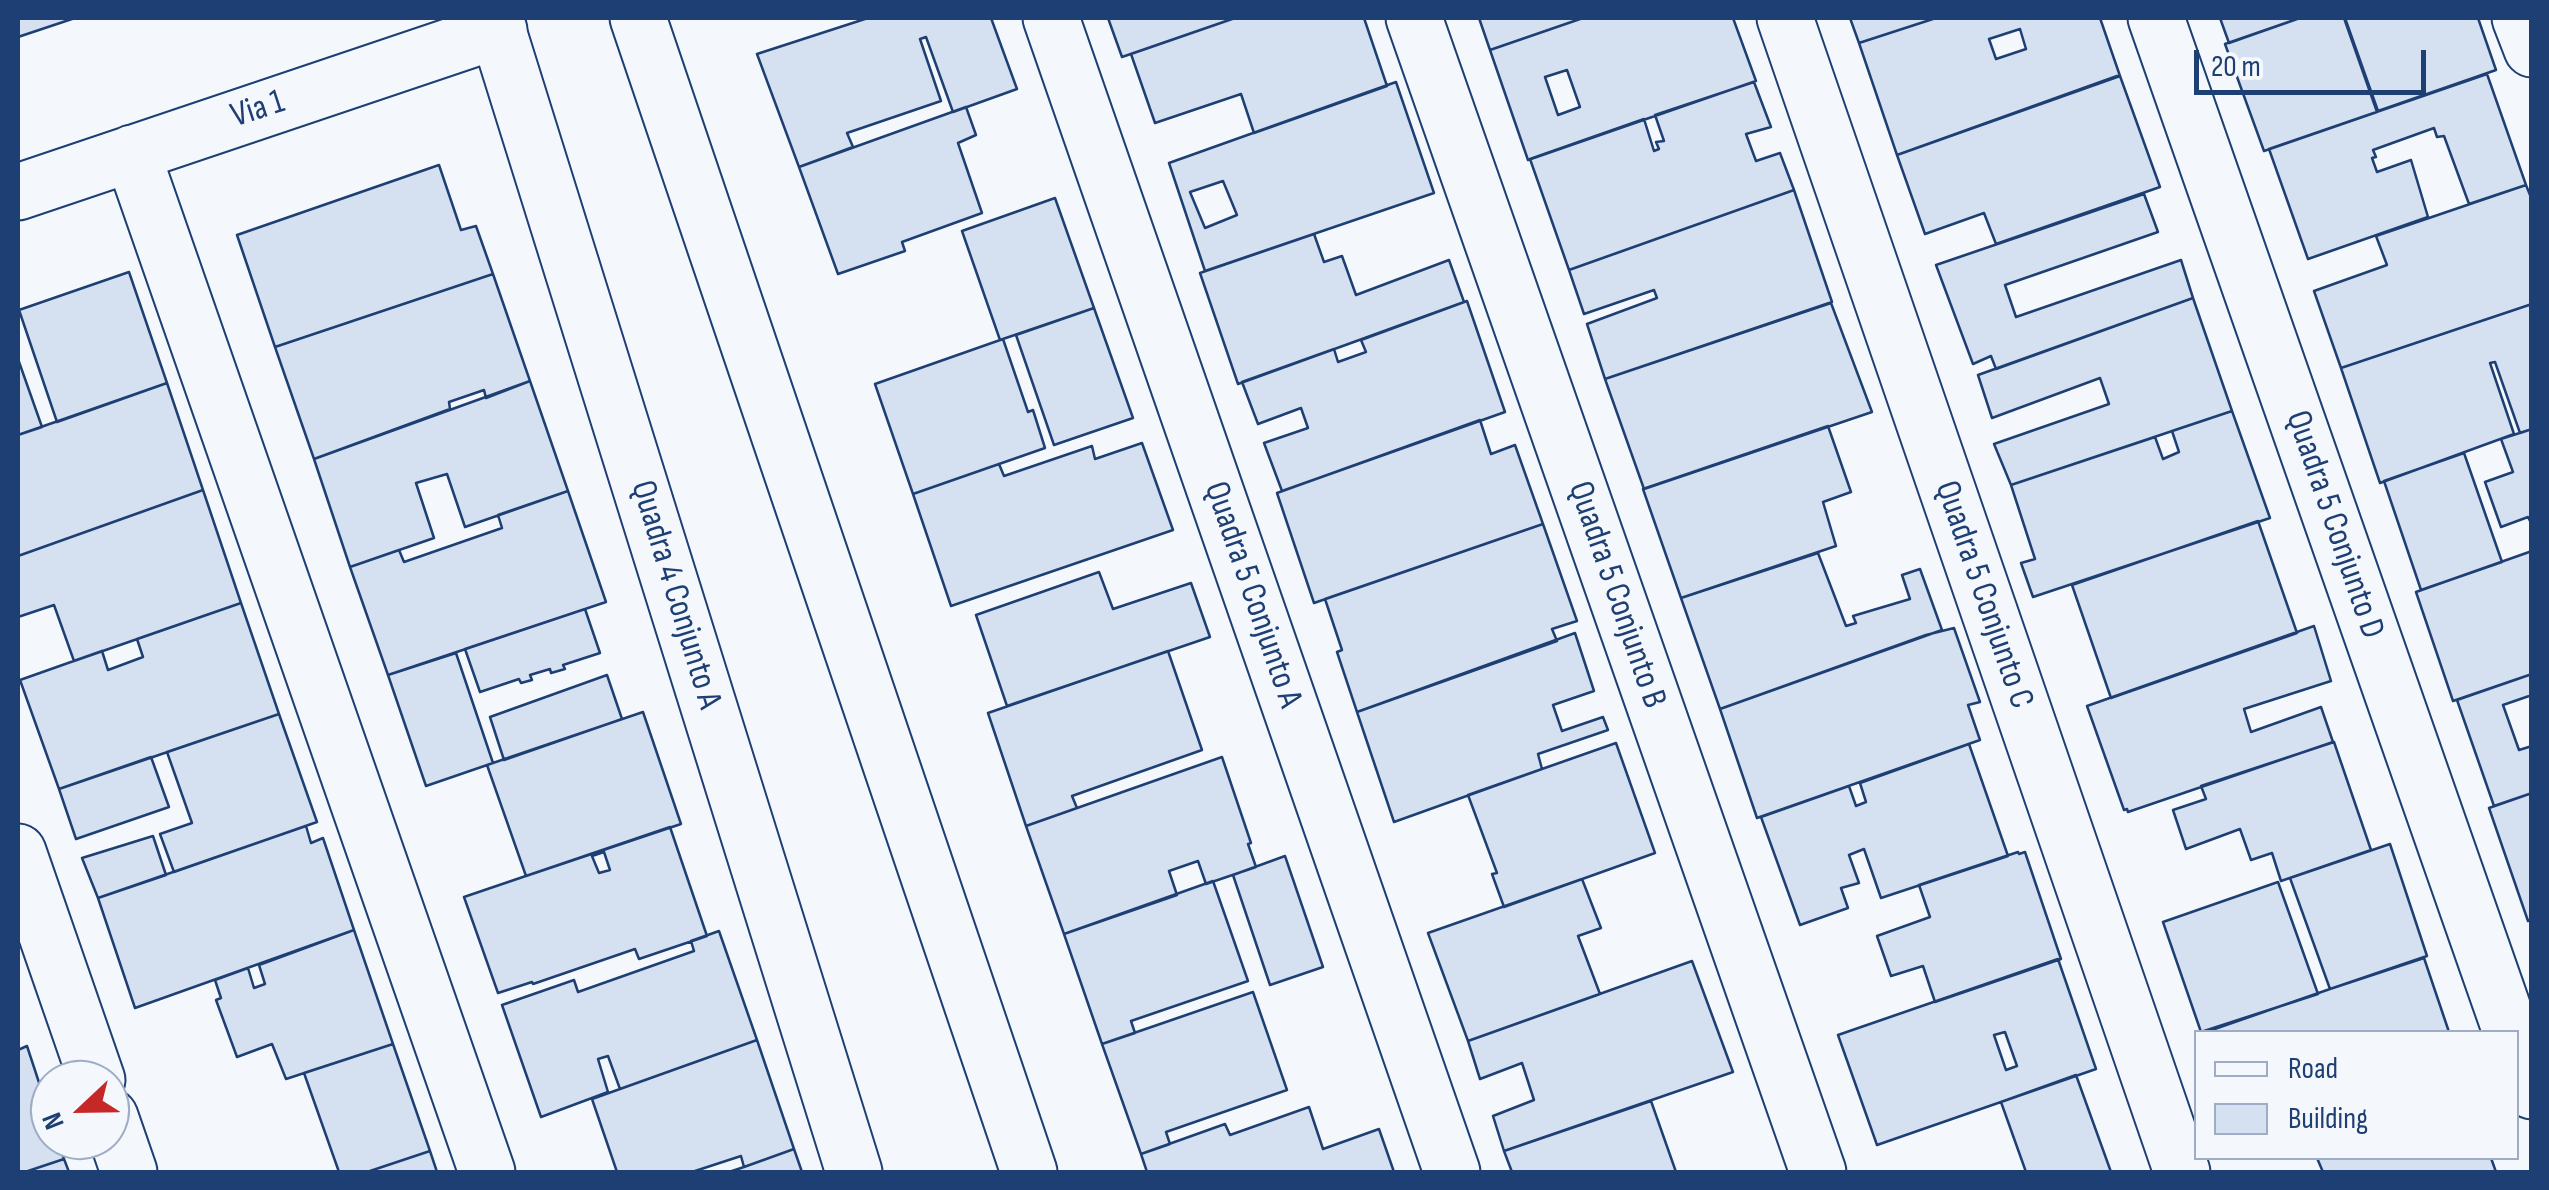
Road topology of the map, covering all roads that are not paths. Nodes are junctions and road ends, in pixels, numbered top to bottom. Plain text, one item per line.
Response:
1 (638, 18) edge
2 (1051, 18) edge
3 (1414, 18) edge
4 (1785, 18) edge
5 (2156, 18) edge
6 (2520, 18) edge
7 (497, 24) edge
8 (2532, 49) edge
9 (132, 152) junction
10 (18, 192) edge
11 (18, 852) edge
12 (2510, 1030) edge
13 (2519, 1056) edge
14 (90, 1060) edge
15 (2532, 1092) edge
16 (487, 1172) edge
17 (854, 1172) edge
18 (1027, 1172) edge
19 (1452, 1172) edge
20 (1818, 1172) edge
21 (2182, 1172) edge

1 - 18 street
2 - 19 street, Quadra 5 Conjunto A
3 - 20 street, Quadra 5 Conjunto B
4 - 21 street, Quadra 5 Conjunto C
5 - 12 street, Quadra 5 Conjunto D
6 - 8 street
7 - 9 street, Via 1
7 - 17 street, Quadra 4 Conjunto A
9 - 10 street, Via 1
9 - 16 street
11 - 14 street
13 - 15 street

